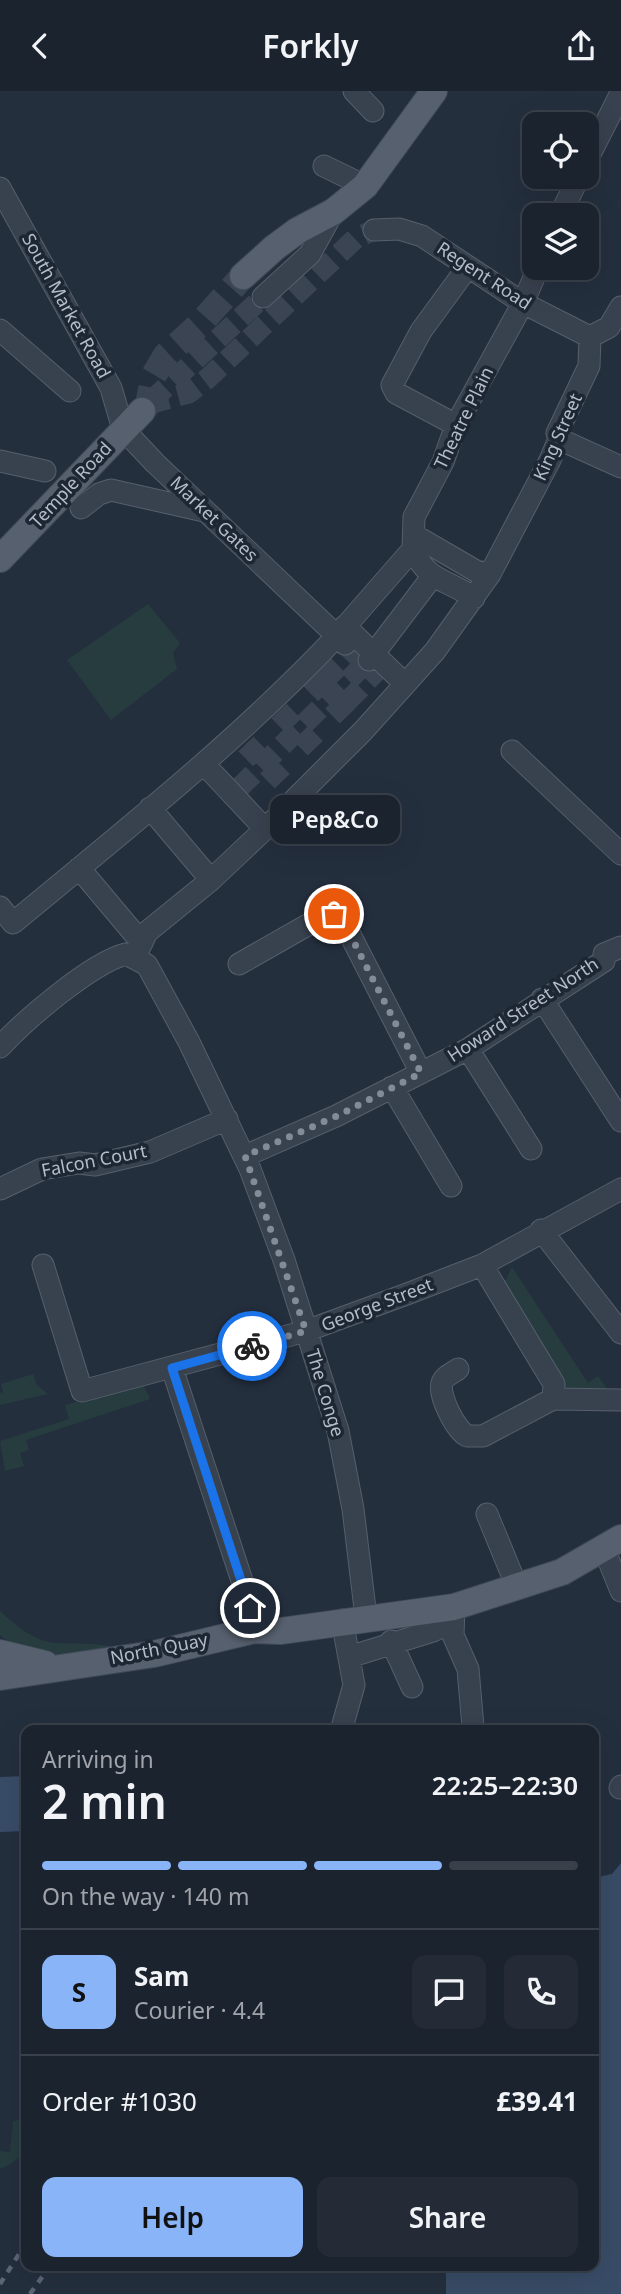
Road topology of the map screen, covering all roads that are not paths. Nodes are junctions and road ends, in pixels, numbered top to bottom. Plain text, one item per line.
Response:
1 (354, 91) edge
2 (434, 91) edge
3 (621, 93) edge
4 (373, 111) dead end
5 (599, 136) edge
6 (324, 166) dead end
7 (365, 186) junction
8 (0, 188) edge
9 (333, 212) junction
10 (374, 230) tunnel mouth
11 (467, 268) junction
12 (243, 276) tunnel mouth
13 (533, 280) edge
14 (263, 297) tunnel mouth
15 (523, 303) junction
16 (621, 307) edge
17 (0, 330) edge
18 (590, 337) junction
19 (70, 391) dead end
20 (133, 420) junction
21 (453, 431) junction
22 (559, 439) junction
23 (0, 461) edge
24 (621, 467) edge
25 (45, 471) dead end
26 (81, 508) dead end
27 (206, 512) junction
28 (414, 542) junction
29 (0, 559) edge
30 (490, 574) junction
31 (432, 577) junction
32 (474, 598) junction
33 (343, 635) junction
34 (371, 657) junction
35 (395, 686) junction
36 (512, 751) dead end
37 (204, 764) junction
38 (150, 808) junction
39 (265, 829) junction
40 (621, 854) edge
41 (79, 868) junction
42 (211, 880) junction
43 (3, 911) edge
44 (621, 947) edge
45 (138, 950) junction
46 (239, 964) dead end
47 (542, 999) junction
48 (3, 1043) edge
49 (468, 1049) junction
50 (421, 1073) junction
51 (392, 1087) junction
52 (227, 1119) junction
53 (621, 1121) edge
54 (531, 1149) dead end
55 (245, 1156) junction
56 (452, 1186) dead end
57 (0, 1189) edge
58 (621, 1189) edge
59 (541, 1230) junction
60 (43, 1265) dead end
61 (482, 1265) junction
62 (306, 1331) junction
63 (621, 1333) edge
64 (172, 1368) junction
65 (458, 1369) dead end
66 (553, 1399) junction
67 (621, 1400) edge
68 (487, 1514) dead end
69 (612, 1544) edge
70 (517, 1587) junction
71 (621, 1591) edge
72 (453, 1607) junction
73 (354, 1619) junction
74 (254, 1630) junction
75 (391, 1641) junction
76 (0, 1653) edge
77 (349, 1657) junction
78 (64, 1665) junction
79 (0, 1677) edge
80 (412, 1687) dead end
81 (343, 1725) edge
82 (473, 1725) edge

1 - 4 street
2 - 7 main road
3 - 5 street
6 - 7 street
7 - 9 main road
8 - 20 street, South Market Road
9 - 12 main road
9 - 14 street
10 - 11 street, Regent Road
11 - 15 street, Regent Road
11 - 21 street
13 - 15 street, Theatre Plain
15 - 18 street, Regent Road
15 - 21 street, Theatre Plain
16 - 18 street
17 - 19 street
18 - 22 street, King Street
20 - 27 street, Market Gates
20 - 29 main road, Temple Road
21 - 28 street, Theatre Plain
22 - 24 street
22 - 30 street, King Street
23 - 25 street
26 - 27 street
27 - 33 street, Market Gates
28 - 30 street
28 - 31 street
28 - 33 street
30 - 32 street, King Street
31 - 32 street
31 - 34 street
32 - 35 street, King Street
33 - 34 street, Market Gates
33 - 37 street
34 - 35 street, Market Gates
35 - 39 street, King Street
36 - 40 street
37 - 38 street
37 - 39 street
38 - 41 street
38 - 42 street
39 - 42 street, King Street
41 - 43 street
41 - 45 street, The Conge
42 - 45 street, King Street
44 - 47 street, Howard Street North
45 - 48 street
45 - 52 street, The Conge
46 - 50 street
47 - 49 street, Howard Street North
47 - 53 street
49 - 50 street, Howard Street North
49 - 54 street
50 - 51 street, Howard Street North
51 - 55 street, Howard Street North
51 - 56 street
52 - 55 street, The Conge
52 - 57 street, Falcon Court
55 - 62 street, The Conge
58 - 59 street, George Street
59 - 61 street, George Street
59 - 63 street
60 - 64 street, George Street
61 - 62 street, George Street
61 - 66 street
62 - 64 street, George Street
62 - 73 street, The Conge
64 - 74 street
65 - 66 street
66 - 67 street
68 - 70 street
69 - 70 main road, North Quay
69 - 71 street
70 - 72 main road, North Quay
72 - 73 main road, North Quay
72 - 75 street
72 - 82 street
73 - 74 main road, North Quay
73 - 77 street, The Conge
74 - 78 main road, North Quay
75 - 77 street
75 - 80 street
76 - 78 main road, North Quay
77 - 81 street, The Conge
78 - 79 main road, North Quay

